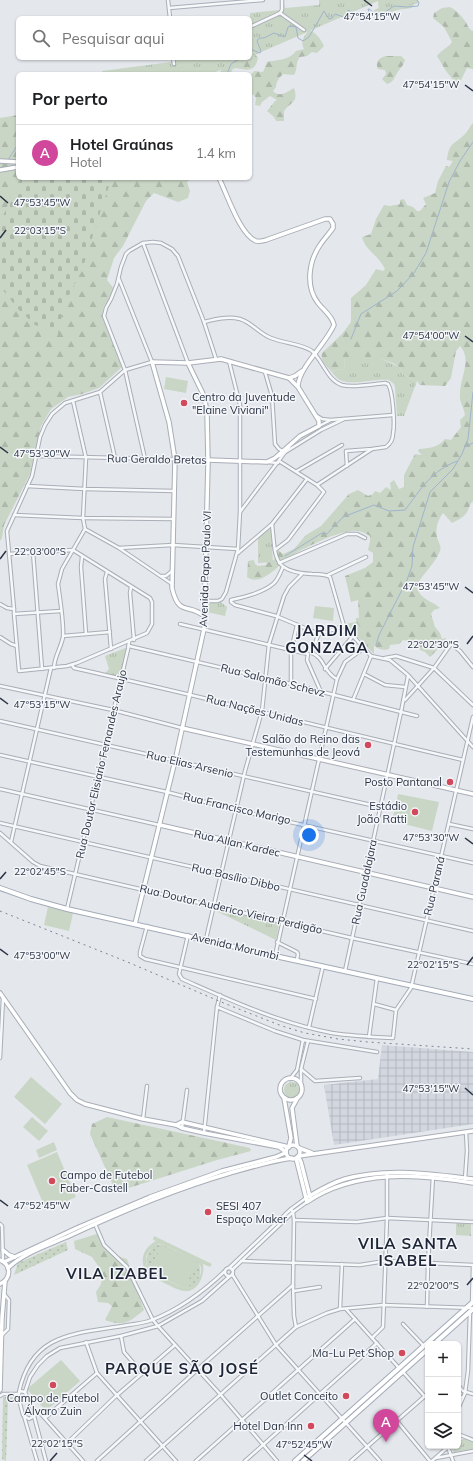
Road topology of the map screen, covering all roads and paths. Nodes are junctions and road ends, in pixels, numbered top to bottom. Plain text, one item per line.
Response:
1 (168, 0) edge
2 (263, 0) edge
3 (282, 0) edge
4 (169, 8) junction
5 (280, 13) junction
6 (170, 16) edge
7 (252, 26) edge
8 (304, 30) dead end
9 (173, 60) edge
10 (174, 64) dead end
11 (0, 161) edge
12 (16, 162) edge
13 (16, 167) edge
14 (2, 170) edge
15 (221, 180) edge
16 (143, 243) junction
17 (119, 279) junction
18 (204, 322) junction
19 (315, 354) junction
20 (216, 359) junction
21 (229, 361) junction
22 (152, 362) junction
23 (188, 362) junction
24 (125, 370) junction
25 (303, 370) junction
26 (265, 371) junction
27 (289, 378) junction
28 (298, 387) junction
29 (100, 392) junction
30 (73, 401) junction
31 (316, 415) junction
32 (393, 415) junction
33 (344, 419) junction
34 (332, 420) junction
35 (319, 426) junction
36 (342, 445) dead end
37 (372, 450) junction
38 (284, 452) junction
39 (36, 456) junction
40 (86, 458) junction
41 (115, 458) junction
42 (145, 459) junction
43 (175, 460) junction
44 (208, 460) junction
45 (240, 461) junction
46 (267, 462) junction
47 (278, 462) junction
48 (347, 466) junction
49 (297, 471) junction
50 (307, 478) junction
51 (317, 485) junction
52 (27, 486) junction
53 (85, 489) junction
54 (174, 491) junction
55 (240, 512) junction
56 (14, 515) junction
57 (84, 518) junction
58 (173, 519) junction
59 (272, 524) junction
60 (85, 529) junction
61 (365, 538) dead end
62 (173, 545) junction
63 (206, 546) junction
64 (118, 548) junction
65 (238, 549) junction
66 (73, 550) junction
67 (275, 550) junction
68 (33, 552) junction
69 (9, 554) junction
70 (238, 554) junction
71 (82, 557) junction
72 (366, 557) dead end
73 (279, 564) junction
74 (282, 568) junction
75 (172, 571) junction
76 (107, 572) junction
77 (302, 574) junction
78 (159, 575) junction
79 (328, 575) junction
80 (172, 584) junction
81 (131, 587) junction
82 (204, 601) junction
83 (0, 604) edge
84 (14, 609) junction
85 (61, 610) junction
86 (196, 610) junction
87 (37, 612) junction
88 (14, 614) junction
89 (205, 617) junction
90 (277, 617) junction
91 (180, 624) dead end
92 (297, 625) junction
93 (344, 626) junction
94 (204, 629) junction
95 (110, 632) junction
96 (86, 634) junction
97 (319, 634) junction
98 (63, 636) junction
99 (353, 636) junction
100 (0, 637) edge
101 (134, 640) junction
102 (128, 642) junction
103 (269, 644) junction
104 (17, 646) junction
105 (129, 646) junction
106 (364, 648) junction
107 (111, 649) junction
108 (291, 649) junction
109 (312, 653) junction
110 (308, 654) junction
111 (371, 656) junction
112 (383, 658) junction
113 (197, 662) junction
114 (72, 665) junction
115 (473, 667) edge
116 (52, 668) junction
117 (326, 668) junction
118 (434, 668) junction
119 (42, 669) junction
120 (364, 674) junction
121 (408, 675) junction
122 (121, 678) junction
123 (266, 678) junction
124 (336, 679) junction
125 (291, 684) junction
126 (0, 686) edge
127 (417, 686) junction
128 (405, 688) junction
129 (321, 692) junction
130 (190, 695) junction
131 (333, 695) junction
132 (44, 696) junction
133 (353, 700) junction
134 (404, 702) junction
135 (473, 705) edge
136 (113, 710) junction
137 (262, 711) junction
138 (401, 712) junction
139 (417, 716) dead end
140 (473, 717) edge
141 (0, 721) edge
142 (182, 728) junction
143 (326, 728) junction
144 (37, 729) junction
145 (467, 741) junction
146 (252, 743) junction
147 (105, 744) junction
148 (394, 744) junction
149 (473, 747) edge
150 (0, 755) edge
151 (319, 759) junction
152 (463, 760) junction
153 (175, 761) junction
154 (30, 762) junction
155 (388, 775) junction
156 (244, 776) junction
157 (98, 777) junction
158 (0, 789) edge
159 (457, 790) junction
160 (167, 792) junction
161 (312, 792) junction
162 (22, 794) junction
163 (473, 794) edge
164 (380, 807) junction
165 (91, 810) junction
166 (236, 810) junction
167 (0, 823) edge
168 (304, 824) junction
169 (449, 824) junction
170 (14, 826) junction
171 (160, 826) junction
172 (473, 829) edge
173 (0, 833) edge
174 (373, 840) junction
175 (229, 841) junction
176 (11, 842) junction
177 (83, 842) junction
178 (298, 856) junction
179 (441, 856) junction
180 (151, 857) junction
181 (473, 863) edge
182 (222, 873) junction
183 (366, 873) junction
184 (76, 874) junction
185 (0, 888) edge
186 (434, 888) junction
187 (144, 889) junction
188 (290, 889) junction
189 (473, 897) edge
190 (214, 905) junction
191 (359, 905) junction
192 (67, 909) junction
193 (427, 920) junction
194 (282, 922) junction
195 (135, 924) junction
196 (147, 926) junction
197 (473, 931) edge
198 (188, 935) junction
199 (352, 938) junction
200 (206, 939) junction
201 (277, 942) junction
202 (419, 952) junction
203 (275, 956) junction
204 (297, 960) junction
205 (473, 964) edge
206 (323, 966) junction
207 (181, 967) junction
208 (345, 971) junction
209 (377, 977) junction
210 (411, 985) junction
211 (0, 993) edge
212 (220, 995) junction
213 (3, 997) junction
214 (473, 998) edge
215 (316, 1000) junction
216 (374, 1004) junction
217 (217, 1007) junction
218 (396, 1010) junction
219 (309, 1027) junction
220 (370, 1037) junction
221 (303, 1040) junction
222 (308, 1041) junction
223 (377, 1052) dead end
224 (0, 1058) edge
225 (301, 1069) junction
226 (290, 1078) junction
227 (360, 1078) dead end
228 (301, 1084) junction
229 (147, 1086) dead end
230 (187, 1090) dead end
231 (284, 1098) junction
232 (298, 1098) junction
233 (143, 1119) junction
234 (182, 1122) junction
235 (176, 1125) junction
236 (204, 1126) junction
237 (182, 1128) junction
238 (473, 1131) edge
239 (466, 1132) junction
240 (204, 1134) junction
241 (289, 1146) junction
242 (298, 1147) junction
243 (286, 1152) junction
244 (317, 1153) junction
245 (296, 1157) junction
246 (387, 1174) junction
247 (433, 1176) junction
248 (473, 1179) edge
249 (465, 1180) junction
250 (473, 1183) edge
251 (308, 1199) junction
252 (290, 1209) junction
253 (293, 1212) junction
254 (387, 1218) junction
255 (294, 1220) junction
256 (431, 1220) junction
257 (473, 1222) edge
258 (0, 1224) edge
259 (95, 1224) junction
260 (4, 1250) junction
261 (16, 1257) junction
262 (2, 1261) edge
263 (241, 1261) junction
264 (385, 1261) junction
265 (293, 1263) junction
266 (428, 1263) junction
267 (342, 1264) junction
268 (473, 1265) edge
269 (8, 1268) junction
270 (229, 1268) junction
271 (232, 1270) junction
272 (225, 1271) junction
273 (231, 1275) junction
274 (5, 1281) junction
275 (0, 1284) edge
276 (293, 1285) junction
277 (320, 1287) dead end
278 (294, 1291) junction
279 (3, 1293) junction
280 (383, 1305) junction
281 (427, 1307) junction
282 (471, 1307) edge
283 (340, 1309) junction
284 (346, 1309) junction
285 (259, 1316) junction
286 (1, 1318) edge
287 (355, 1319) junction
288 (152, 1320) junction
289 (403, 1324) dead end
290 (158, 1326) junction
291 (296, 1327) junction
292 (2, 1335) junction
293 (121, 1336) junction
294 (372, 1338) junction
295 (437, 1341) edge
296 (86, 1342) junction
297 (377, 1343) junction
298 (471, 1343) edge
299 (175, 1345) junction
300 (276, 1345) junction
301 (424, 1346) junction
302 (425, 1353) edge
303 (399, 1368) junction
304 (197, 1370) junction
305 (298, 1370) junction
306 (468, 1371) junction
307 (403, 1372) junction
308 (473, 1372) edge
309 (97, 1373) junction
310 (142, 1373) junction
311 (0, 1379) edge
312 (461, 1388) edge
313 (0, 1390) edge
314 (465, 1391) junction
315 (25, 1392) junction
316 (18, 1393) junction
317 (220, 1394) junction
318 (321, 1394) junction
319 (473, 1394) edge
320 (464, 1395) junction
321 (0, 1396) edge
322 (116, 1396) junction
323 (424, 1396) joint
324 (461, 1398) edge
325 (461, 1402) edge
326 (35, 1414) junction
327 (23, 1415) junction
328 (45, 1418) junction
329 (242, 1420) junction
330 (344, 1421) junction
331 (397, 1421) junction
332 (141, 1422) junction
333 (462, 1435) edge
334 (473, 1440) edge
335 (68, 1443) junction
336 (263, 1445) junction
337 (163, 1446) junction
338 (367, 1447) junction
339 (446, 1449) edge
340 (450, 1449) edge
341 (473, 1451) edge
342 (451, 1456) junction
343 (436, 1458) junction
344 (37, 1461) edge
345 (46, 1461) edge
346 (83, 1461) edge
347 (97, 1461) edge
348 (146, 1461) edge
349 (176, 1461) edge
350 (196, 1461) edge
351 (246, 1461) edge
352 (278, 1461) edge
353 (296, 1461) edge
354 (303, 1461) edge
355 (351, 1461) edge
356 (380, 1461) edge
357 (431, 1461) edge
358 (453, 1461) edge

1 - 4 street
2 - 4 street
3 - 5 street
4 - 6 street
5 - 7 street
5 - 8 street
9 - 10 street
11 - 12 street
13 - 14 street
15 - 19 street
16 - 17 street
16 - 18 street
16 - 23 street, Avenida Papa Paulo VI
17 - 22 street
17 - 24 street
18 - 19 street
18 - 20 street
19 - 25 street
19 - 32 street
20 - 21 street
20 - 23 street
21 - 26 street
21 - 45 street
22 - 23 street
22 - 24 street
22 - 43 street
23 - 44 street, Avenida Papa Paulo VI
24 - 29 street
24 - 42 street
25 - 27 street
25 - 28 street
26 - 27 street
26 - 38 street
27 - 28 street
28 - 31 street
29 - 30 street
29 - 41 street
30 - 39 street
30 - 40 street
31 - 34 street
31 - 35 street
32 - 33 street
32 - 37 street
33 - 34 street
33 - 38 street
34 - 35 street
35 - 38 street
36 - 49 street
37 - 48 street
37 - 48 street
38 - 46 street
38 - 47 street
39 - 40 street, Rua Geraldo Bretas
39 - 52 street
40 - 41 street, Rua Geraldo Bretas
40 - 53 street
41 - 42 street, Rua Geraldo Bretas
42 - 43 street, Rua Geraldo Bretas
43 - 44 street, Rua Geraldo Bretas
43 - 54 street
44 - 45 street, Rua Geraldo Bretas
44 - 63 street, Avenida Papa Paulo VI
45 - 46 street, Rua Geraldo Bretas
45 - 55 street
46 - 47 street, Rua Geraldo Bretas
47 - 49 street, Rua Geraldo Bretas
47 - 55 street
48 - 51 street
49 - 50 street, Rua Geraldo Bretas
50 - 51 street, Rua Geraldo Bretas
50 - 59 street
51 - 67 street, Rua Geraldo Bretas
52 - 53 street
52 - 56 street
53 - 54 street
53 - 57 street
54 - 58 street
55 - 65 street
56 - 57 street
56 - 69 street
57 - 58 street
57 - 60 street
58 - 62 street
59 - 67 street
59 - 70 street
60 - 64 street
60 - 66 street
61 - 73 street
62 - 63 street
62 - 64 street
62 - 75 street
63 - 65 street
63 - 82 street, Avenida Papa Paulo VI
64 - 78 street
65 - 70 street
66 - 68 street
66 - 71 street
66 - 85 street
67 - 73 street
68 - 69 street
68 - 87 street
69 - 84 street
70 - 82 street
71 - 76 street
71 - 96 street
72 - 79 street
73 - 74 street
74 - 77 street
74 - 90 street
75 - 78 street
75 - 80 street
76 - 81 street
76 - 95 street
77 - 79 street
77 - 90 street
78 - 80 street
79 - 93 street
80 - 86 street
81 - 101 street
81 - 101 street
82 - 86 street
82 - 89 street, Avenida Papa Paulo VI
83 - 84 street
84 - 88 street
85 - 87 street
85 - 98 street
86 - 89 street
87 - 88 street
87 - 119 street
88 - 104 street
89 - 94 street, Avenida Papa Paulo VI
90 - 92 street
90 - 103 street
91 - 94 street
92 - 97 street
92 - 108 street
93 - 97 street
93 - 99 street
94 - 103 street
94 - 113 street, Avenida Papa Paulo VI
95 - 96 street
95 - 107 street
96 - 98 street
97 - 109 street
98 - 116 street
99 - 106 street
99 - 117 street
100 - 104 street
101 - 102 street
102 - 105 street, Rua Doutor Elisiario Fernandes Araujo
102 - 107 street
103 - 108 street
103 - 123 street
104 - 119 street
105 - 113 street, Rua Salomão Schevz
105 - 122 street, Rua Doutor Elisiario Fernandes Araujo
106 - 111 street
106 - 124 street
107 - 114 street
108 - 110 street
108 - 125 street
109 - 110 street
109 - 117 street
110 - 129 street
111 - 112 street
111 - 120 street
112 - 118 street
112 - 121 street
113 - 123 street, Rua Salomão Schevz
113 - 130 street, Avenida Papa Paulo VI
114 - 116 street
114 - 122 street, Rua Nações Unidas
115 - 118 street
116 - 119 street
116 - 132 street
117 - 124 street
118 - 127 street
118 - 135 street
120 - 128 street
120 - 133 street
121 - 127 street
121 - 128 street, Rua Guadalajara
122 - 130 street, Rua Nações Unidas
122 - 136 street, Rua Doutor Elisiario Fernandes Araujo
123 - 125 street, Rua Salomão Schevz
123 - 137 street
124 - 131 street
125 - 129 street, Rua Salomão Schevz
126 - 132 street
127 - 134 street
127 - 145 street
128 - 134 street, Rua Guadalajara
129 - 131 street, Rua Salomão Schevz
130 - 137 street, Rua Nações Unidas
130 - 142 street, Avenida Papa Paulo VI
131 - 133 street, Rua Salomão Schevz
131 - 143 street
132 - 136 street
132 - 144 street
133 - 138 street, Rua Salomão Schevz
134 - 138 street, Rua Guadalajara
136 - 142 street
136 - 147 street, Rua Doutor Elisiario Fernandes Araujo
137 - 143 street, Rua Nações Unidas
137 - 146 street
138 - 139 street, Rua Salomão Schevz
138 - 148 street, Rua Guadalajara
140 - 145 street, Rua Paraná
141 - 144 street, Rua Elias Arsenio
142 - 146 street
142 - 153 street, Avenida Papa Paulo VI
143 - 148 street, Rua Nações Unidas
143 - 151 street
144 - 147 street, Rua Elias Arsenio
144 - 154 street
145 - 149 street
145 - 152 street, Rua Paraná
146 - 151 street
146 - 156 street
147 - 153 street, Rua Elias Arsenio
147 - 157 street, Rua Doutor Elisiario Fernandes Araujo
148 - 152 street, Rua Nações Unidas
148 - 155 street, Rua Guadalajara
150 - 154 street, Rua Francisco Marigo
151 - 155 street
151 - 161 street
152 - 159 street, Rua Paraná
153 - 156 street, Rua Elias Arsenio
153 - 160 street, Avenida Papa Paulo VI
154 - 157 street, Rua Francisco Marigo
154 - 162 street
155 - 159 street
155 - 164 street, Rua Guadalajara
156 - 161 street, Rua Elias Arsenio
156 - 166 street
157 - 160 street, Rua Francisco Marigo
157 - 165 street, Rua Doutor Elisiario Fernandes Araujo
158 - 162 street, Rua Allan Kardec
159 - 163 street
159 - 169 street, Rua Paraná
160 - 166 street, Rua Francisco Marigo
160 - 171 street, Avenida Papa Paulo VI
161 - 164 street, Rua Elias Arsenio
161 - 168 street
162 - 165 street, Rua Allan Kardec
162 - 170 street
164 - 174 street, Rua Guadalajara
165 - 171 street, Rua Allan Kardec
165 - 177 street, Rua Doutor Elisiario Fernandes Araujo
166 - 168 street, Rua Francisco Marigo
166 - 175 street
167 - 170 street, Rua Basílio Dibbo
168 - 174 street, Rua Francisco Marigo
168 - 178 street
169 - 172 street
169 - 179 street, Rua Paraná
170 - 176 street
170 - 177 street, Rua Basílio Dibbo
171 - 175 street, Rua Allan Kardec
171 - 180 street, Avenida Papa Paulo VI
173 - 176 street, Rua Doutor Auderico Vieira Perdigão
174 - 179 street, Rua Francisco Marigo
174 - 183 street, Rua Guadalajara
175 - 178 street, Rua Allan Kardec
175 - 182 street
176 - 184 street, Rua Doutor Auderico Vieira Perdigão
177 - 180 street, Rua Basílio Dibbo
177 - 184 street, Rua Doutor Elisiario Fernandes Araujo
178 - 183 street, Rua Allan Kardec
178 - 188 street
179 - 181 street, Rua Francisco Marigo
179 - 186 street, Rua Paraná
180 - 182 street, Rua Basílio Dibbo
180 - 187 street, Avenida Papa Paulo VI
182 - 188 street, Rua Basílio Dibbo
182 - 190 street
183 - 186 street, Rua Allan Kardec
183 - 191 street, Rua Guadalajara
184 - 187 street, Rua Doutor Auderico Vieira Perdigão
184 - 192 street, Rua Doutor Elisiario Fernandes Araujo
185 - 192 main road, Avenida Morumbi
186 - 189 street, Rua Allan Kardec
186 - 193 street, Rua Paraná
187 - 190 street, Rua Doutor Auderico Vieira Perdigão
187 - 195 street, Avenida Papa Paulo VI
188 - 191 street, Rua Basílio Dibbo
188 - 194 street
190 - 194 street, Rua Doutor Auderico Vieira Perdigão
190 - 200 street
191 - 193 street, Rua Basílio Dibbo
191 - 199 street, Rua Guadalajara
192 - 195 main road, Avenida Morumbi
193 - 197 street, Rua Basílio Dibbo
193 - 202 street, Rua Paraná
194 - 199 street, Rua Doutor Auderico Vieira Perdigão
194 - 201 street
195 - 196 main road, Avenida Morumbi
196 - 198 main road, Avenida Morumbi
196 - 207 street
198 - 200 main road, Avenida Morumbi
198 - 207 street
199 - 202 street, Rua Doutor Auderico Vieira Perdigão
199 - 208 street, Rua Guadalajara
200 - 203 main road, Avenida Morumbi
201 - 203 street
201 - 204 street
202 - 205 street, Rua Doutor Auderico Vieira Perdigão
202 - 210 street, Rua Paraná
203 - 204 main road, Avenida Morumbi
204 - 206 main road, Avenida Morumbi
206 - 208 main road, Avenida Morumbi
206 - 215 street
207 - 212 street
207 - 215 street
208 - 209 main road, Avenida Morumbi
209 - 210 main road, Avenida Morumbi
209 - 216 street
210 - 214 main road, Avenida Morumbi
210 - 218 street, Rua Paraná
211 - 213 street
212 - 217 street
212 - 219 street
213 - 224 street
213 - 233 street
215 - 219 street
216 - 218 street
216 - 220 street
217 - 221 street
217 - 236 street
218 - 220 street
219 - 220 street
221 - 222 street
221 - 226 street
222 - 223 street
222 - 225 street
225 - 227 street
225 - 228 street
226 - 228 street
226 - 231 street
228 - 232 street
229 - 233 street
230 - 234 street
231 - 232 street
231 - 241 street
232 - 242 street
233 - 235 street
234 - 235 street
234 - 236 street
234 - 237 street
235 - 237 street
236 - 240 street
236 - 241 street
237 - 240 street
238 - 239 street
239 - 244 street
239 - 249 street
240 - 243 street
241 - 242 street
241 - 243 street
242 - 244 street
242 - 245 street
243 - 245 street
243 - 261 street
244 - 245 street
245 - 251 street
245 - 259 street
246 - 247 street
246 - 251 street
246 - 254 street
247 - 249 street
247 - 256 street
248 - 249 street
249 - 250 street
251 - 252 street
251 - 253 street
252 - 253 street
252 - 270 street
253 - 255 street
253 - 263 street
254 - 255 street
254 - 256 street
254 - 264 street
255 - 265 street
256 - 257 street
256 - 266 street
258 - 260 street
259 - 269 street
259 - 288 street
260 - 261 street
260 - 262 street
261 - 262 street
262 - 269 street
263 - 265 street
263 - 271 street
264 - 266 street
264 - 267 street
264 - 280 street
265 - 267 street
265 - 276 street
266 - 268 street
266 - 281 street
267 - 283 street
268 - 282 street
269 - 274 street
270 - 271 street
270 - 272 street
271 - 273 street
272 - 273 street
272 - 288 street
273 - 285 street
273 - 290 street
274 - 275 street
274 - 279 street
276 - 278 street
276 - 285 street
277 - 278 street
278 - 291 street
279 - 286 street
279 - 292 street
280 - 281 street
280 - 284 street
280 - 294 street
281 - 282 street
282 - 295 main road
282 - 298 street
282 - 301 main road
283 - 284 street
283 - 291 street
284 - 287 street
285 - 300 street
285 - 304 street
286 - 292 street
287 - 294 street
287 - 305 street
288 - 290 street
288 - 316 street
289 - 301 street
290 - 293 street
290 - 299 street
291 - 300 street
292 - 311 street
293 - 296 street
293 - 310 street
294 - 297 street
296 - 309 street
296 - 315 street
297 - 303 street
297 - 318 street
298 - 306 street
299 - 304 street
299 - 310 street
300 - 305 street
300 - 317 street
301 - 303 main road
302 - 307 main road
303 - 330 main road
304 - 317 street
304 - 332 street
305 - 318 street
305 - 329 street
306 - 308 street
306 - 314 street
307 - 323 street
307 - 330 main road
309 - 322 street
309 - 328 street
310 - 322 street
311 - 313 street
312 - 314 street
314 - 319 street
314 - 320 street
315 - 316 street
315 - 326 street
316 - 321 street
316 - 327 street
317 - 329 street
317 - 337 street
318 - 330 street
318 - 336 street
320 - 324 street
320 - 325 street
322 - 332 street
322 - 335 street
323 - 331 street
326 - 327 street
326 - 328 street
326 - 345 street
327 - 344 street
328 - 335 street
329 - 336 street
329 - 350 street
330 - 338 street
330 - 353 main road
330 - 354 main road
331 - 338 street
331 - 357 street
332 - 337 street
332 - 347 street
333 - 334 street
335 - 346 street
336 - 351 street
336 - 352 street
337 - 348 street
337 - 349 street
338 - 355 street
338 - 356 street
339 - 343 street
340 - 342 street
341 - 342 street
342 - 343 street
342 - 358 street
343 - 357 street

